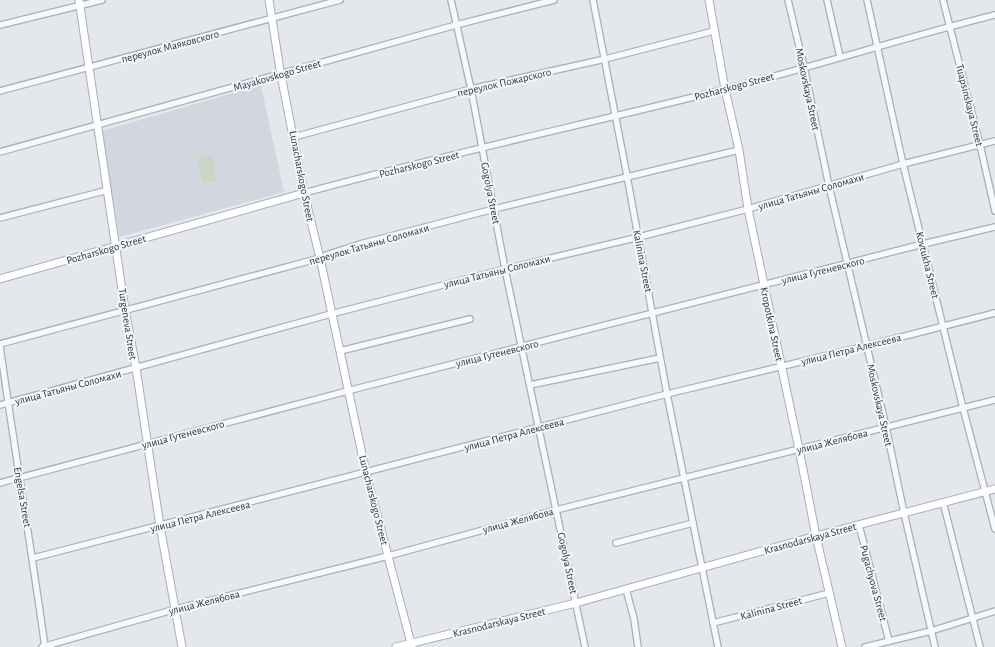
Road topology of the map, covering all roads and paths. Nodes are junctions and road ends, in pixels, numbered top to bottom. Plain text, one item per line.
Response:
1 (102, 0) edge
2 (269, 0) edge
3 (340, 0) edge
4 (451, 0) edge
5 (554, 0) edge
6 (593, 0) edge
7 (709, 0) edge
8 (788, 0) edge
9 (827, 0) edge
10 (867, 0) edge
11 (943, 0) edge
12 (80, 3) edge
13 (995, 15) edge
14 (272, 18) junction
15 (456, 24) junction
16 (0, 25) edge
17 (950, 26) junction
18 (714, 31) junction
19 (878, 47) junction
20 (840, 57) junction
21 (605, 59) junction
22 (89, 67) junction
23 (804, 67) junction
24 (281, 74) junction
25 (471, 89) junction
26 (725, 89) junction
27 (0, 91) edge
28 (615, 117) junction
29 (98, 124) junction
30 (294, 137) junction
31 (995, 141) edge
32 (980, 145) junction
33 (482, 148) junction
34 (739, 150) junction
35 (0, 152) edge
36 (903, 164) junction
37 (627, 176) junction
38 (829, 186) junction
39 (108, 190) junction
40 (304, 194) junction
41 (494, 209) junction
42 (748, 209) junction
43 (995, 211) edge
44 (0, 218) edge
45 (995, 227) edge
46 (639, 238) junction
47 (923, 244) junction
48 (116, 246) junction
49 (320, 258) junction
50 (846, 264) junction
51 (505, 269) junction
52 (0, 279) edge
53 (764, 285) junction
54 (125, 310) junction
55 (653, 313) junction
56 (995, 313) edge
57 (331, 314) junction
58 (470, 319) dead end
59 (943, 326) junction
60 (0, 345) edge
61 (522, 346) junction
62 (866, 346) junction
63 (340, 351) junction
64 (660, 358) junction
65 (781, 366) junction
66 (136, 368) junction
67 (530, 386) junction
68 (349, 391) junction
69 (667, 394) junction
70 (995, 400) edge
71 (8, 403) junction
72 (0, 405) edge
73 (963, 408) junction
74 (886, 427) junction
75 (538, 428) junction
76 (147, 444) junction
77 (799, 449) junction
78 (366, 473) junction
79 (19, 478) junction
80 (684, 478) junction
81 (0, 483) edge
82 (995, 489) edge
83 (985, 491) junction
84 (943, 502) junction
85 (556, 510) junction
86 (904, 512) junction
87 (693, 523) junction
88 (859, 525) junction
89 (160, 526) junction
90 (995, 529) edge
91 (816, 536) junction
92 (616, 543) dead end
93 (388, 556) junction
94 (33, 558) junction
95 (702, 567) junction
96 (626, 589) junction
97 (829, 593) junction
98 (576, 602) junction
99 (176, 609) junction
100 (995, 611) edge
101 (973, 617) junction
102 (713, 623) junction
103 (931, 631) junction
104 (889, 641) junction
105 (412, 645) edge
106 (44, 647) edge
107 (182, 647) edge
108 (396, 647) edge
109 (585, 647) edge
110 (638, 647) edge
111 (718, 647) edge
112 (842, 647) edge
113 (865, 647) edge
114 (935, 647) edge
115 (980, 647) edge

1 - 12 street
2 - 14 main road, Lunacharskogo Street
3 - 14 street, переулок Маяковского
4 - 15 street, Gogolya Street
5 - 15 street, Mayakovskogo Street
6 - 21 street, Kalinina Street
7 - 18 main road, Kropotkina Street
8 - 23 street, Moskovskaya Street
9 - 20 street
10 - 19 street, Kovtukha Street
11 - 17 street, Tuapsinskaya Street
12 - 16 street
12 - 22 main road, Turgeneva Street
13 - 17 street, Pozharskogo Street
14 - 22 street, переулок Маяковского
14 - 24 main road, Lunacharskogo Street
15 - 24 street, Mayakovskogo Street
15 - 25 street, Gogolya Street
17 - 19 street, Pozharskogo Street
17 - 32 street, Tuapsinskaya Street
18 - 21 street, переулок Пожарского
18 - 26 main road, Kropotkina Street
19 - 20 street, Pozharskogo Street
19 - 36 street, Kovtukha Street
20 - 23 street, Pozharskogo Street
21 - 25 street, переулок Пожарского
21 - 28 street, Kalinina Street
22 - 27 street, переулок Маяковского
22 - 29 main road, Turgeneva Street
23 - 26 street, Pozharskogo Street
23 - 38 street, Moskovskaya Street
24 - 29 street, Mayakovskogo Street
24 - 30 main road, Lunacharskogo Street
25 - 30 street, переулок Пожарского
25 - 33 street, Gogolya Street
26 - 28 street, Pozharskogo Street
26 - 34 main road, Kropotkina Street
28 - 33 street, Pozharskogo Street
28 - 37 street, Kalinina Street
29 - 35 street, Mayakovskogo Street
29 - 39 main road, Turgeneva Street
30 - 40 main road, Lunacharskogo Street
31 - 32 street, улица Татьяны Соломахи
32 - 36 street, улица Татьяны Соломахи
32 - 43 street, Tuapsinskaya Street
33 - 40 street, Pozharskogo Street
33 - 41 street, Gogolya Street
34 - 37 street, переулок Татьяны Соломахи
34 - 42 main road, Kropotkina Street
36 - 38 street, улица Татьяны Соломахи
36 - 47 street, Kovtukha Street
37 - 41 street, переулок Татьяны Соломахи
37 - 46 street, Kalinina Street
38 - 42 street, улица Татьяны Соломахи
38 - 50 street, Moskovskaya Street
39 - 44 street
39 - 48 main road, Turgeneva Street
40 - 48 main road, Pozharskogo Street
40 - 49 main road, Lunacharskogo Street
41 - 49 street, переулок Татьяны Соломахи
41 - 51 street, Gogolya Street
42 - 46 street, улица Татьяны Соломахи
42 - 53 main road, Kropotkina Street
45 - 47 street, улица Гутеневского
46 - 51 street, улица Татьяны Соломахи
46 - 55 street, Kalinina Street
47 - 50 street, улица Гутеневского
47 - 59 street, Kovtukha Street
48 - 52 main road, Pozharskogo Street
48 - 54 main road, Turgeneva Street
49 - 54 street, переулок Татьяны Соломахи
49 - 57 main road, Lunacharskogo Street
50 - 53 street, улица Гутеневского
50 - 62 street, Moskovskaya Street
51 - 57 street, улица Татьяны Соломахи
51 - 61 street, Gogolya Street
53 - 55 street, улица Гутеневского
53 - 65 main road, Kropotkina Street
54 - 60 street, переулок Татьяны Соломахи
54 - 66 main road, Turgeneva Street
55 - 61 street, улица Гутеневского
55 - 64 street, Kalinina Street
56 - 59 street, улица Петра Алексеева
57 - 63 main road, Lunacharskogo Street
57 - 66 street, улица Татьяны Соломахи
58 - 63 street
59 - 62 street, улица Петра Алексеева
59 - 73 street, Kovtukha Street
60 - 71 street, Engelsa Street
61 - 67 street, Gogolya Street
61 - 68 street, улица Гутеневского
62 - 65 street, улица Петра Алексеева
62 - 74 street, Moskovskaya Street
63 - 68 main road, Lunacharskogo Street
64 - 67 street
64 - 69 street, Kalinina Street
65 - 69 street, улица Петра Алексеева
65 - 77 main road, Kropotkina Street
66 - 71 street, улица Татьяны Соломахи
66 - 76 main road, Turgeneva Street
67 - 75 street, Gogolya Street
68 - 76 street, улица Гутеневского
68 - 78 main road, Lunacharskogo Street
69 - 75 street, улица Петра Алексеева
69 - 80 street, Kalinina Street
70 - 73 street, улица Желябова
71 - 72 street, улица Татьяны Соломахи
71 - 79 street, Engelsa Street
73 - 74 street, улица Желябова
73 - 83 street, Kovtukha Street
74 - 77 street, улица Желябова
74 - 86 street, Moskovskaya Street
75 - 78 street, улица Петра Алексеева
75 - 85 street, Gogolya Street
76 - 79 street, улица Гутеневского
76 - 89 main road, Turgeneva Street
77 - 80 street, улица Желябова
77 - 91 main road, Kropotkina Street
78 - 89 street, улица Петра Алексеева
78 - 93 main road, Lunacharskogo Street
79 - 81 street, улица Гутеневского
79 - 94 street, Engelsa Street
80 - 85 street, улица Желябова
80 - 87 street, Kalinina Street
82 - 83 main road, Krasnodarskaya Street
83 - 84 main road, Krasnodarskaya Street
83 - 90 street, Kovtukha Street
84 - 86 main road, Krasnodarskaya Street
84 - 101 street
85 - 93 street, улица Желябова
85 - 98 street, Gogolya Street
86 - 88 main road, Krasnodarskaya Street
86 - 103 street, Moskovskaya Street
87 - 92 street
87 - 95 street, Kalinina Street
88 - 91 main road, Krasnodarskaya Street
88 - 104 street, Pugachyova Street
89 - 94 street, улица Петра Алексеева
89 - 99 main road, Turgeneva Street
91 - 95 main road, Krasnodarskaya Street
91 - 97 main road, Kropotkina Street
93 - 99 street, улица Желябова
93 - 105 main road, Lunacharskogo Street
94 - 106 street, Engelsa Street
95 - 96 main road, Krasnodarskaya Street
95 - 102 street, Kalinina Street
96 - 98 main road, Krasnodarskaya Street
96 - 110 street
97 - 102 street, Kalinina Street
97 - 112 main road, Kropotkina Street
98 - 105 main road, Krasnodarskaya Street
98 - 109 street, Gogolya Street
99 - 106 street, улица Желябова
99 - 107 main road, Turgeneva Street
100 - 101 street
101 - 103 street
101 - 115 street
102 - 111 street, Kalinina Street
103 - 104 street
103 - 114 street, Moskovskaya Street
104 - 113 street
105 - 108 main road, Krasnodarskaya Street

